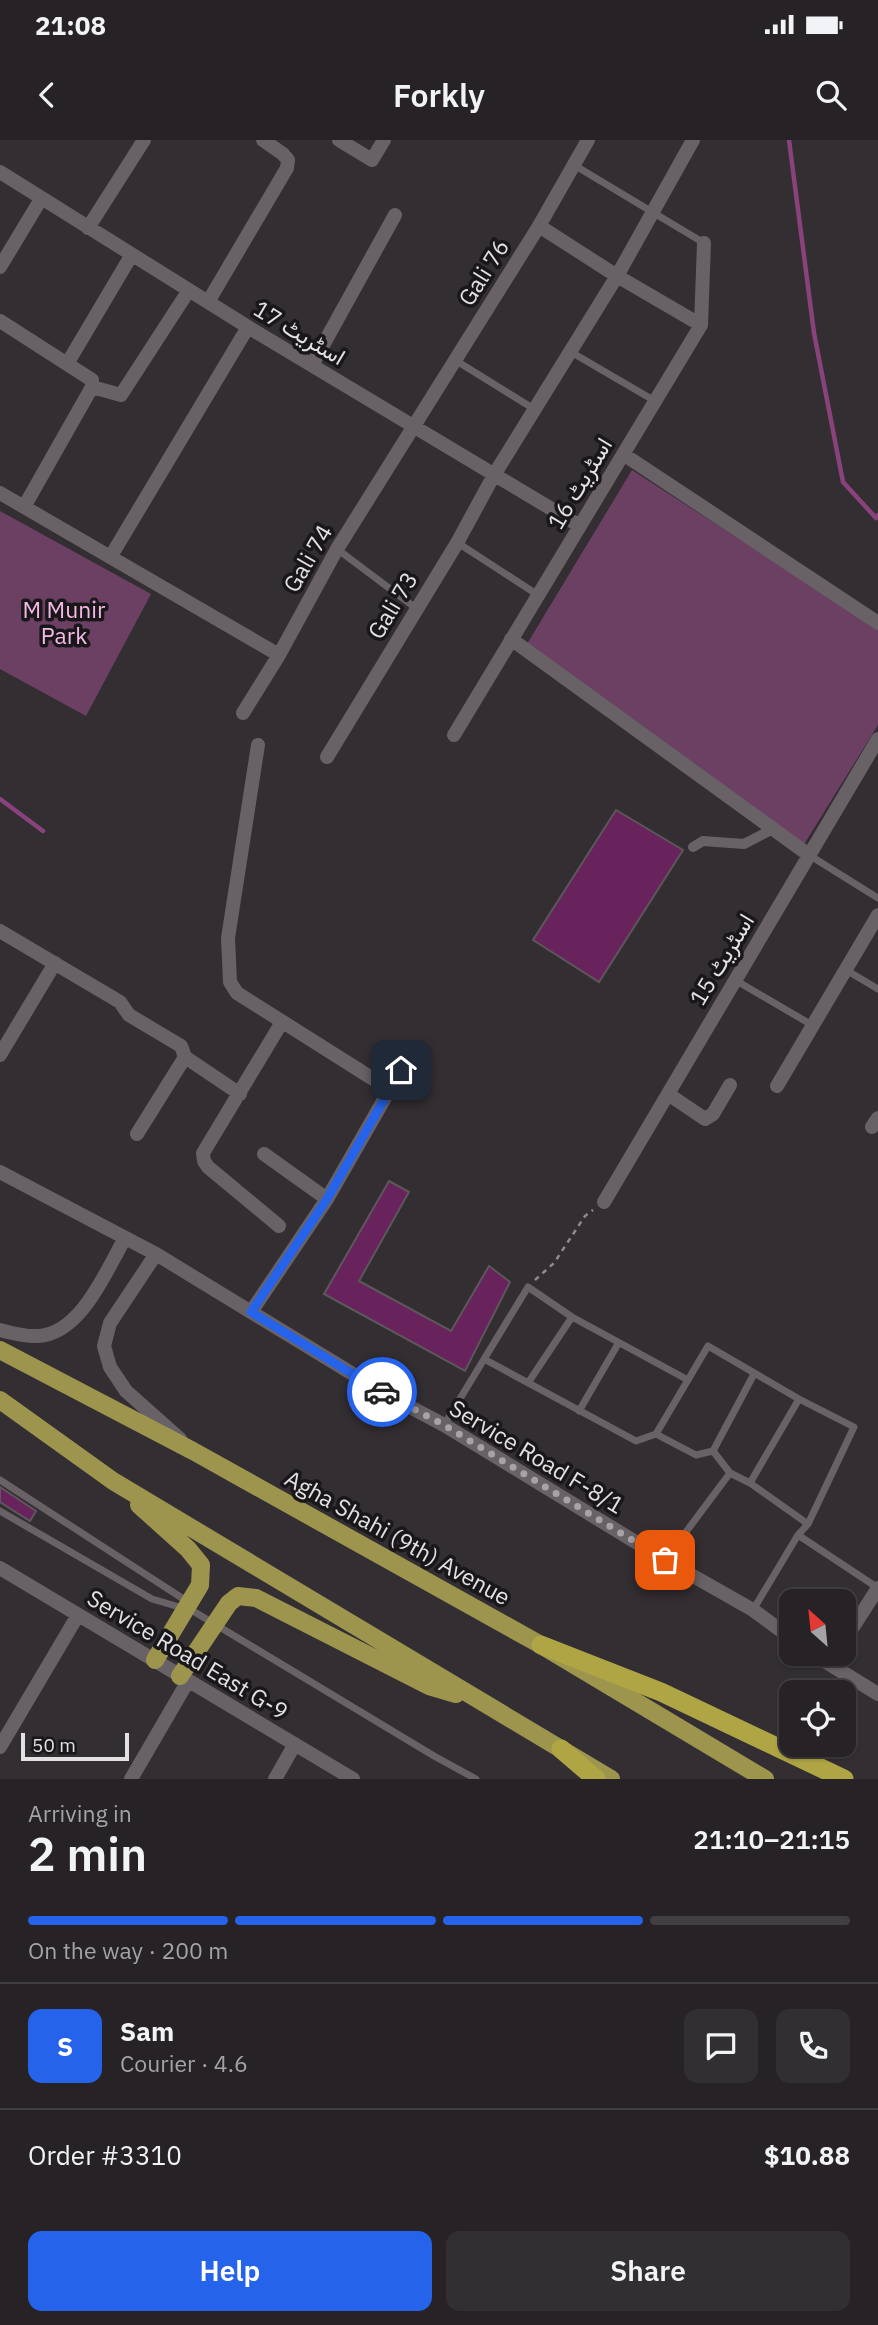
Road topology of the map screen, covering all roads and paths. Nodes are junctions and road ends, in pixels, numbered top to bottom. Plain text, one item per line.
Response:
1 (144, 140) edge
2 (263, 140) edge
3 (340, 140) edge
4 (384, 140) edge
5 (588, 140) edge
6 (693, 140) edge
7 (573, 165) junction
8 (0, 172) edge
9 (41, 199) junction
10 (653, 212) junction
11 (395, 215) dead end
12 (538, 226) junction
13 (88, 228) junction
14 (704, 243) joint
15 (131, 256) junction
16 (0, 267) edge
17 (617, 276) junction
18 (189, 290) junction
19 (208, 302) junction
20 (1, 323) edge
21 (701, 326) junction
22 (248, 327) junction
23 (571, 352) junction
24 (454, 360) junction
25 (67, 364) junction
26 (312, 365) junction
27 (92, 387) junction
28 (655, 401) junction
29 (535, 410) junction
30 (413, 427) junction
31 (623, 454) junction
32 (494, 475) junction
33 (0, 493) edge
34 (24, 507) junction
35 (580, 526) junction
36 (457, 543) junction
37 (337, 549) junction
38 (111, 556) junction
39 (538, 595) junction
40 (417, 609) junction
41 (878, 623) edge
42 (511, 639) junction
43 (279, 655) junction
44 (243, 713) dead end
45 (454, 735) dead end
46 (878, 739) edge
47 (258, 745) dead end
48 (327, 757) dead end
49 (773, 829) junction
50 (692, 846) dead end
51 (809, 855) junction
52 (878, 898) edge
53 (878, 915) edge
54 (0, 931) edge
55 (55, 963) junction
56 (846, 970) junction
57 (736, 980) junction
58 (878, 989) edge
59 (282, 1022) junction
60 (813, 1026) junction
61 (0, 1055) edge
62 (185, 1057) junction
63 (401, 1070) dead end
64 (730, 1086) dead end
65 (777, 1086) dead end
66 (389, 1089) junction
67 (240, 1094) junction
68 (668, 1094) junction
69 (137, 1134) dead end
70 (264, 1154) dead end
71 (0, 1172) edge
72 (327, 1199) junction
73 (604, 1202) joint
74 (279, 1226) dead end
75 (125, 1238) junction
76 (156, 1254) junction
77 (528, 1287) junction
78 (251, 1312) junction
79 (572, 1317) junction
80 (0, 1330) edge
81 (618, 1344) junction
82 (0, 1349) edge
83 (484, 1359) junction
84 (754, 1374) junction
85 (688, 1380) junction
86 (528, 1383) junction
87 (799, 1399) junction
88 (0, 1400) edge
89 (579, 1411) junction
90 (444, 1425) junction
91 (656, 1434) junction
92 (193, 1451) junction
93 (713, 1451) junction
94 (730, 1473) junction
95 (0, 1480) edge
96 (113, 1481) junction
97 (750, 1483) junction
98 (0, 1511) edge
99 (808, 1524) junction
100 (798, 1535) junction
101 (665, 1560) junction
102 (0, 1568) edge
103 (878, 1588) edge
104 (753, 1610) junction
105 (78, 1615) junction
106 (186, 1616) junction
107 (856, 1622) edge
108 (779, 1629) edge
109 (541, 1645) junction
110 (155, 1660) junction
111 (840, 1666) edge
112 (184, 1678) junction
113 (878, 1694) edge
114 (482, 1702) junction
115 (295, 1744) junction
116 (0, 1746) edge
117 (561, 1749) junction
118 (131, 1779) edge
119 (275, 1779) edge
120 (353, 1779) edge
121 (476, 1779) edge
122 (596, 1779) edge
123 (611, 1779) edge
124 (765, 1779) edge
125 (844, 1779) edge

1 - 13 street
2 - 19 street
3 - 4 street
5 - 7 street, Gali 76
6 - 10 street, Gali 73
7 - 10 lane
7 - 12 street, Gali 76
8 - 9 street, اسٹریٹ 17
9 - 13 street, اسٹریٹ 17
9 - 16 street
10 - 14 lane
10 - 17 street, Gali 73
11 - 26 street
12 - 17 street
12 - 24 street, Gali 76
13 - 15 street, اسٹریٹ 17
14 - 21 street, اسٹریٹ 16
15 - 18 street, اسٹریٹ 17
15 - 25 street
17 - 21 street
17 - 23 street, Gali 73
18 - 19 street, اسٹریٹ 17
18 - 27 street
19 - 22 street, اسٹریٹ 17
20 - 25 street
21 - 28 street, اسٹریٹ 16
22 - 26 street, اسٹریٹ 17
22 - 38 street
23 - 28 lane
23 - 29 street, Gali 73
24 - 29 lane
24 - 30 street, Gali 76
25 - 27 street
26 - 30 street, اسٹریٹ 17
27 - 34 street
28 - 31 street, اسٹریٹ 16
29 - 32 street, Gali 73
30 - 32 street, اسٹریٹ 17
30 - 37 street, Gali 74
31 - 35 street, اسٹریٹ 16
31 - 41 street
32 - 35 street, اسٹریٹ 17
32 - 36 street, Gali 73
33 - 34 street
34 - 38 street
35 - 39 street, اسٹریٹ 16
36 - 39 lane
36 - 40 street, Gali 73
37 - 40 lane
37 - 43 street, Gali 74
38 - 43 street
39 - 42 street, اسٹریٹ 16
40 - 48 street, Gali 73
42 - 45 street, اسٹریٹ 16
42 - 49 street
43 - 44 street, Gali 74
46 - 51 street, اسٹریٹ 15
47 - 59 street
49 - 50 street
49 - 51 street
51 - 52 lane
51 - 57 street, اسٹریٹ 15
53 - 56 street
54 - 55 street
55 - 61 street
55 - 62 street
56 - 58 lane
56 - 60 street
57 - 60 lane
57 - 68 street, اسٹریٹ 15
59 - 66 street
59 - 67 street
60 - 65 street
62 - 67 street
62 - 69 street
63 - 66 street
64 - 68 street
66 - 72 street
67 - 74 street
68 - 73 street, اسٹریٹ 15
70 - 72 street
71 - 75 street, Service Road F-8/1
72 - 78 street
73 - 77 path
75 - 76 street, Service Road F-8/1
75 - 80 street
76 - 78 street, Service Road F-8/1
76 - 92 street
77 - 79 lane
77 - 83 lane
78 - 90 street, Service Road F-8/1
79 - 81 lane
79 - 86 lane
81 - 85 lane
81 - 89 lane
82 - 92 main road, Agha Shahi (9th) Avenue
83 - 86 lane
83 - 90 lane
84 - 85 lane
84 - 87 lane
84 - 93 lane
85 - 91 lane
86 - 89 lane
87 - 97 lane
87 - 99 lane
88 - 96 main road
89 - 91 lane
90 - 101 street, Service Road F-8/1
91 - 93 lane
92 - 109 main road, Agha Shahi (9th) Avenue
93 - 94 lane
94 - 97 lane
94 - 101 lane
95 - 106 lane
96 - 106 main road
96 - 114 main road
97 - 99 lane
98 - 106 lane
99 - 100 lane
100 - 103 lane
100 - 104 lane
101 - 104 street, Service Road F-8/1
102 - 105 street, Service Road East G-9
103 - 107 street
104 - 108 street, Service Road F-8/1
105 - 110 street, Service Road East G-9
105 - 116 street
106 - 110 main road
106 - 121 lane
109 - 124 main road, Agha Shahi (9th) Avenue
109 - 125 highway
110 - 112 street, Service Road East G-9
111 - 113 street
112 - 114 main road
112 - 115 street, Service Road East G-9
112 - 118 street
114 - 117 main road
115 - 119 street
115 - 120 street, Service Road East G-9
117 - 122 highway
117 - 123 main road

